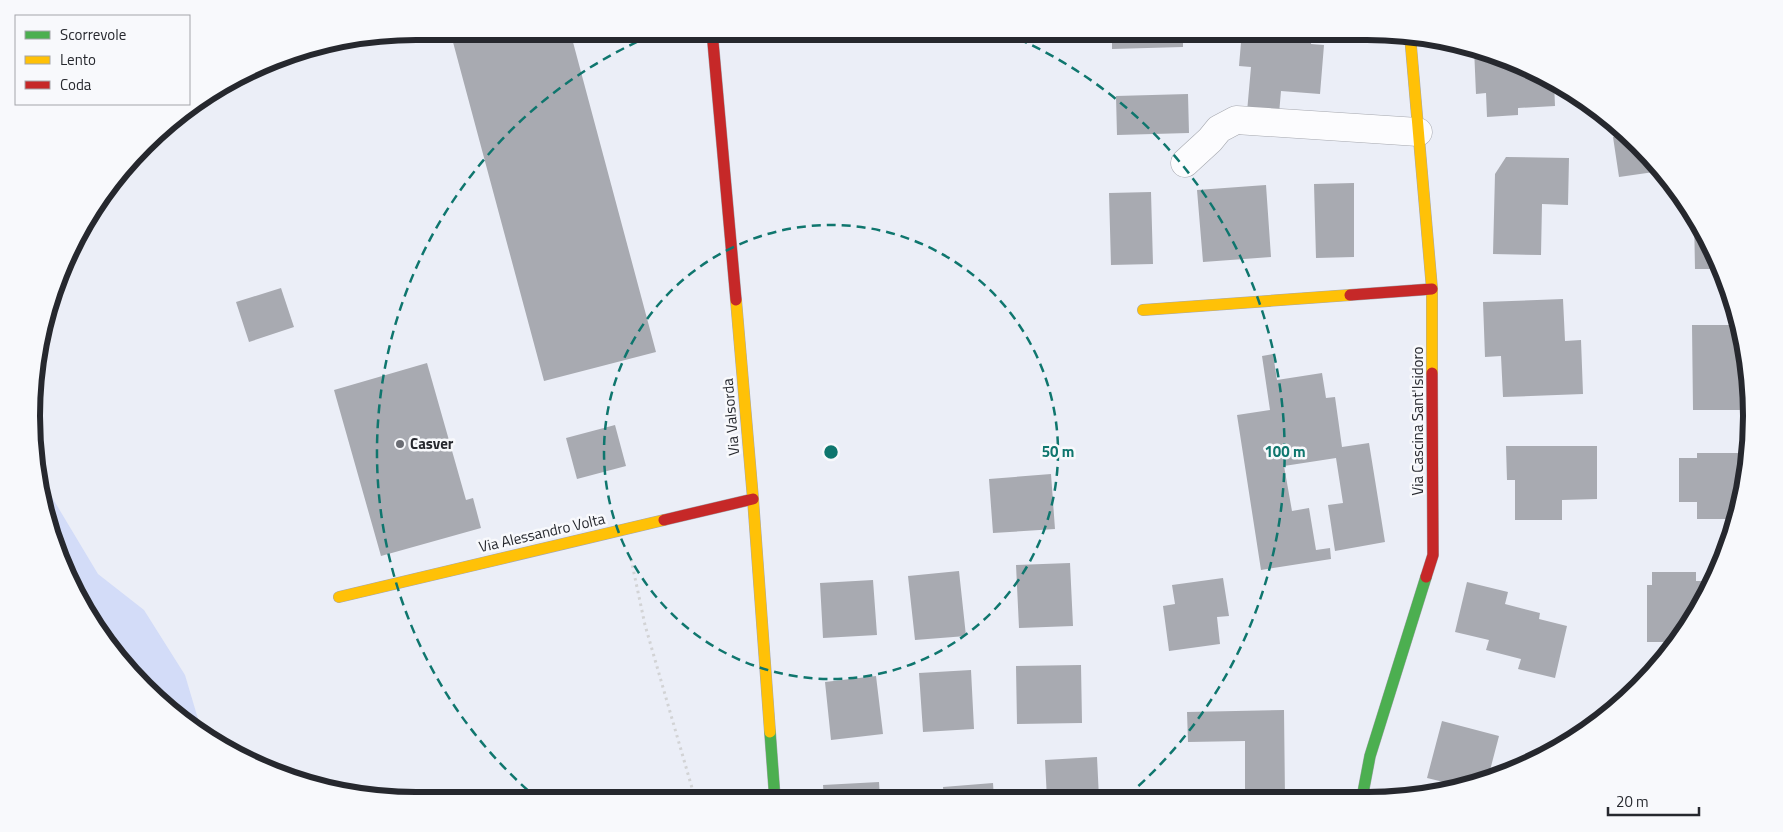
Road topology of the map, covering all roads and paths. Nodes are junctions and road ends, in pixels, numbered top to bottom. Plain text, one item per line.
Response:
1 (713, 40) edge
2 (1411, 43) edge
3 (1418, 132) junction
4 (1185, 163) dead end
5 (1432, 289) junction
6 (1143, 310) dead end
7 (753, 499) junction
8 (623, 529) junction
9 (339, 597) dead end
10 (692, 792) edge
11 (774, 792) edge
12 (1363, 792) edge

1 - 7 street, Via Valsorda
2 - 3 street, Via Cascina Sant'Isidoro
3 - 4 street
3 - 5 street, Via Cascina Sant'Isidoro
5 - 6 street
5 - 12 street, Via Cascina Sant'Isidoro
7 - 8 street, Via Alessandro Volta
7 - 11 street, Via Valsorda
8 - 9 street, Via Alessandro Volta
8 - 10 path

